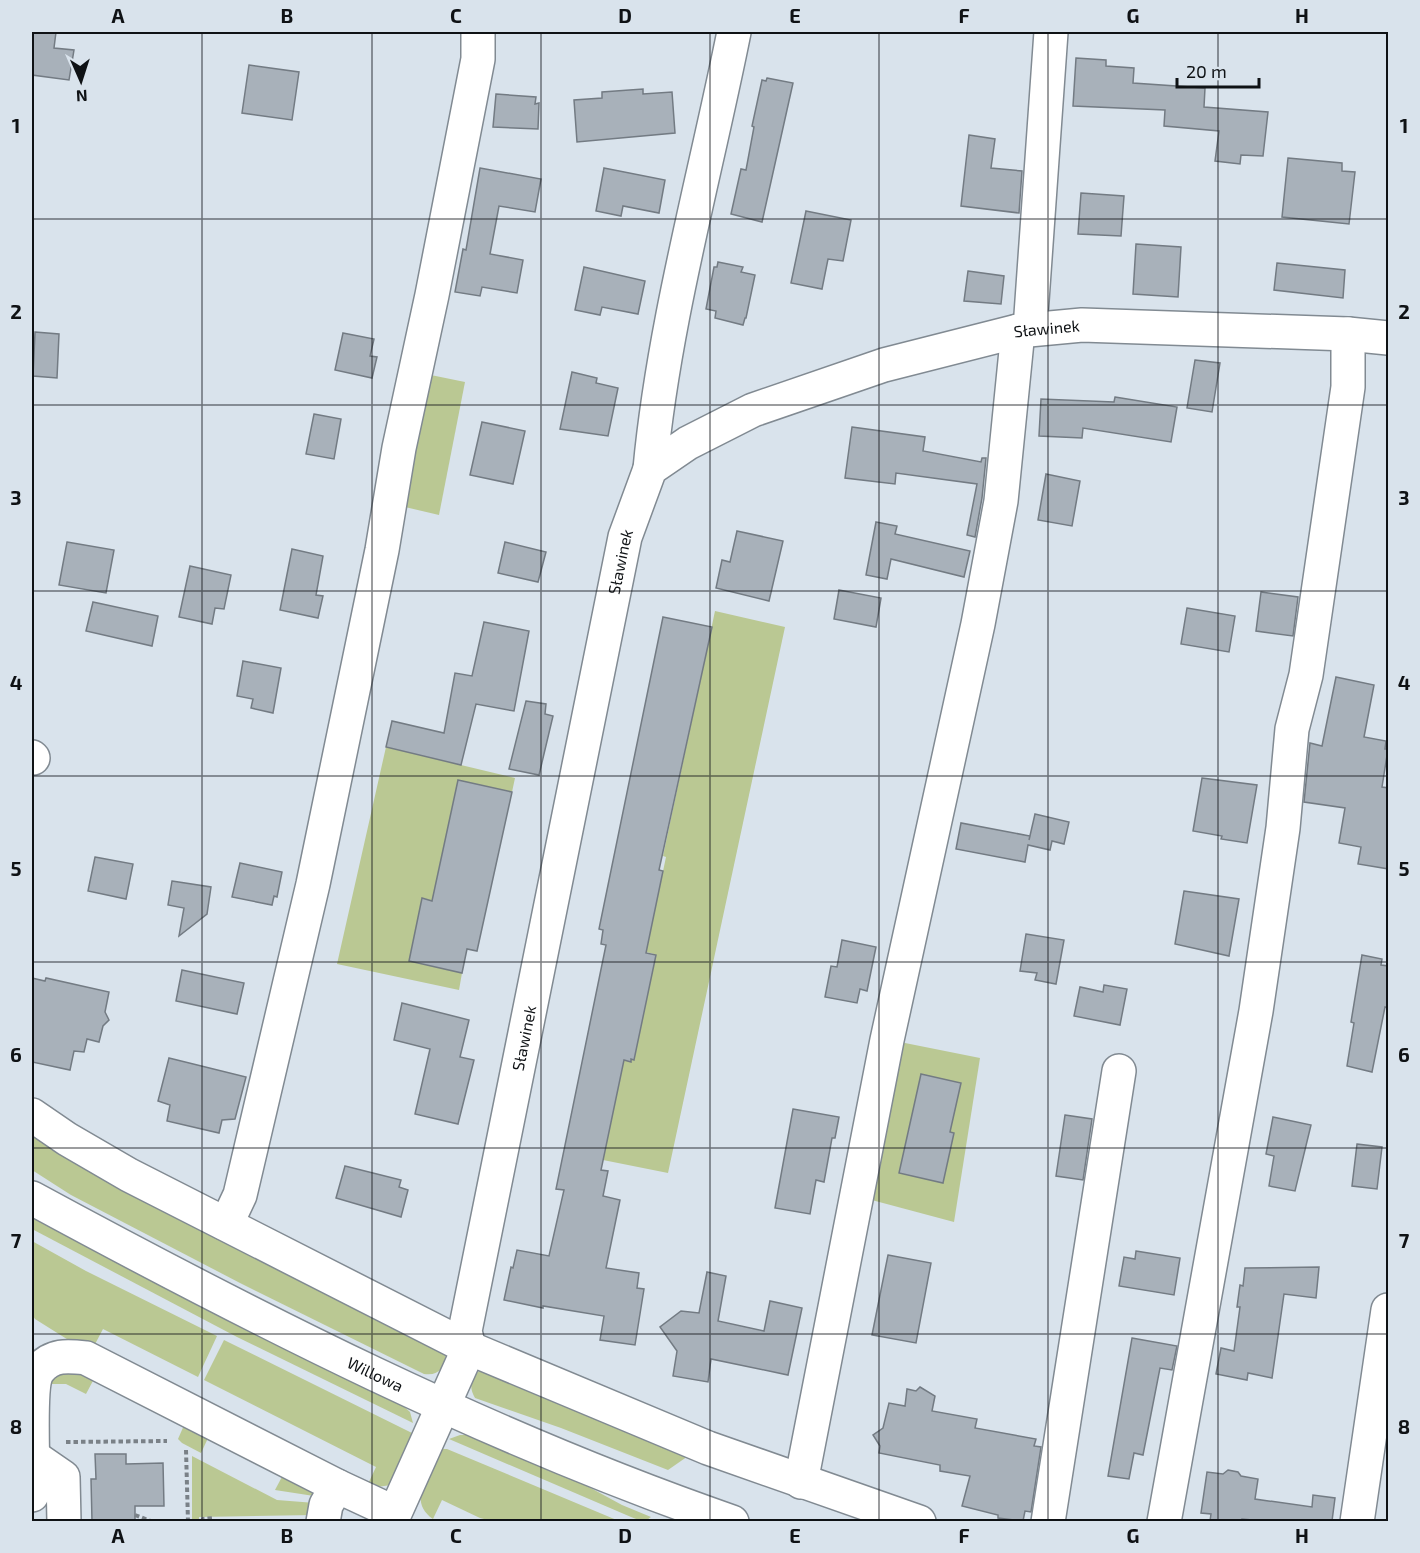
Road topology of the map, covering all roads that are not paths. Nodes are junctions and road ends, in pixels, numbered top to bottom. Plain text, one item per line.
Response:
1 (478, 32) edge
2 (734, 32) edge
3 (1052, 32) edge
4 (1024, 330) junction
5 (1348, 334) junction
6 (1389, 338) edge
7 (650, 469) junction
8 (1119, 1071) dead end
9 (32, 1115) edge
10 (32, 1198) edge
11 (224, 1223) junction
12 (1389, 1310) edge
13 (41, 1348) edge
14 (469, 1348) junction
15 (444, 1405) junction
16 (34, 1450) junction
17 (801, 1482) junction
18 (337, 1486) junction
19 (32, 1495) edge
20 (722, 1520) edge
21 (64, 1521) edge
22 (323, 1521) edge
23 (919, 1521) edge
24 (1048, 1521) edge
25 (1164, 1521) edge
26 (1357, 1521) edge

1 - 11 street
2 - 7 street
3 - 4 street
4 - 5 street, Sławinek
4 - 7 street, Sławinek
4 - 17 street
5 - 6 street, Sławinek
5 - 25 street
7 - 14 street, Sławinek
8 - 24 street
9 - 11 street
10 - 15 street, Willowa
11 - 14 street
12 - 26 street
13 - 16 street
13 - 18 street
14 - 15 street, Sławinek
14 - 17 street
15 - 18 street, Sławinek
15 - 20 street, Willowa
16 - 19 street
16 - 21 street
17 - 23 street
18 - 22 street

